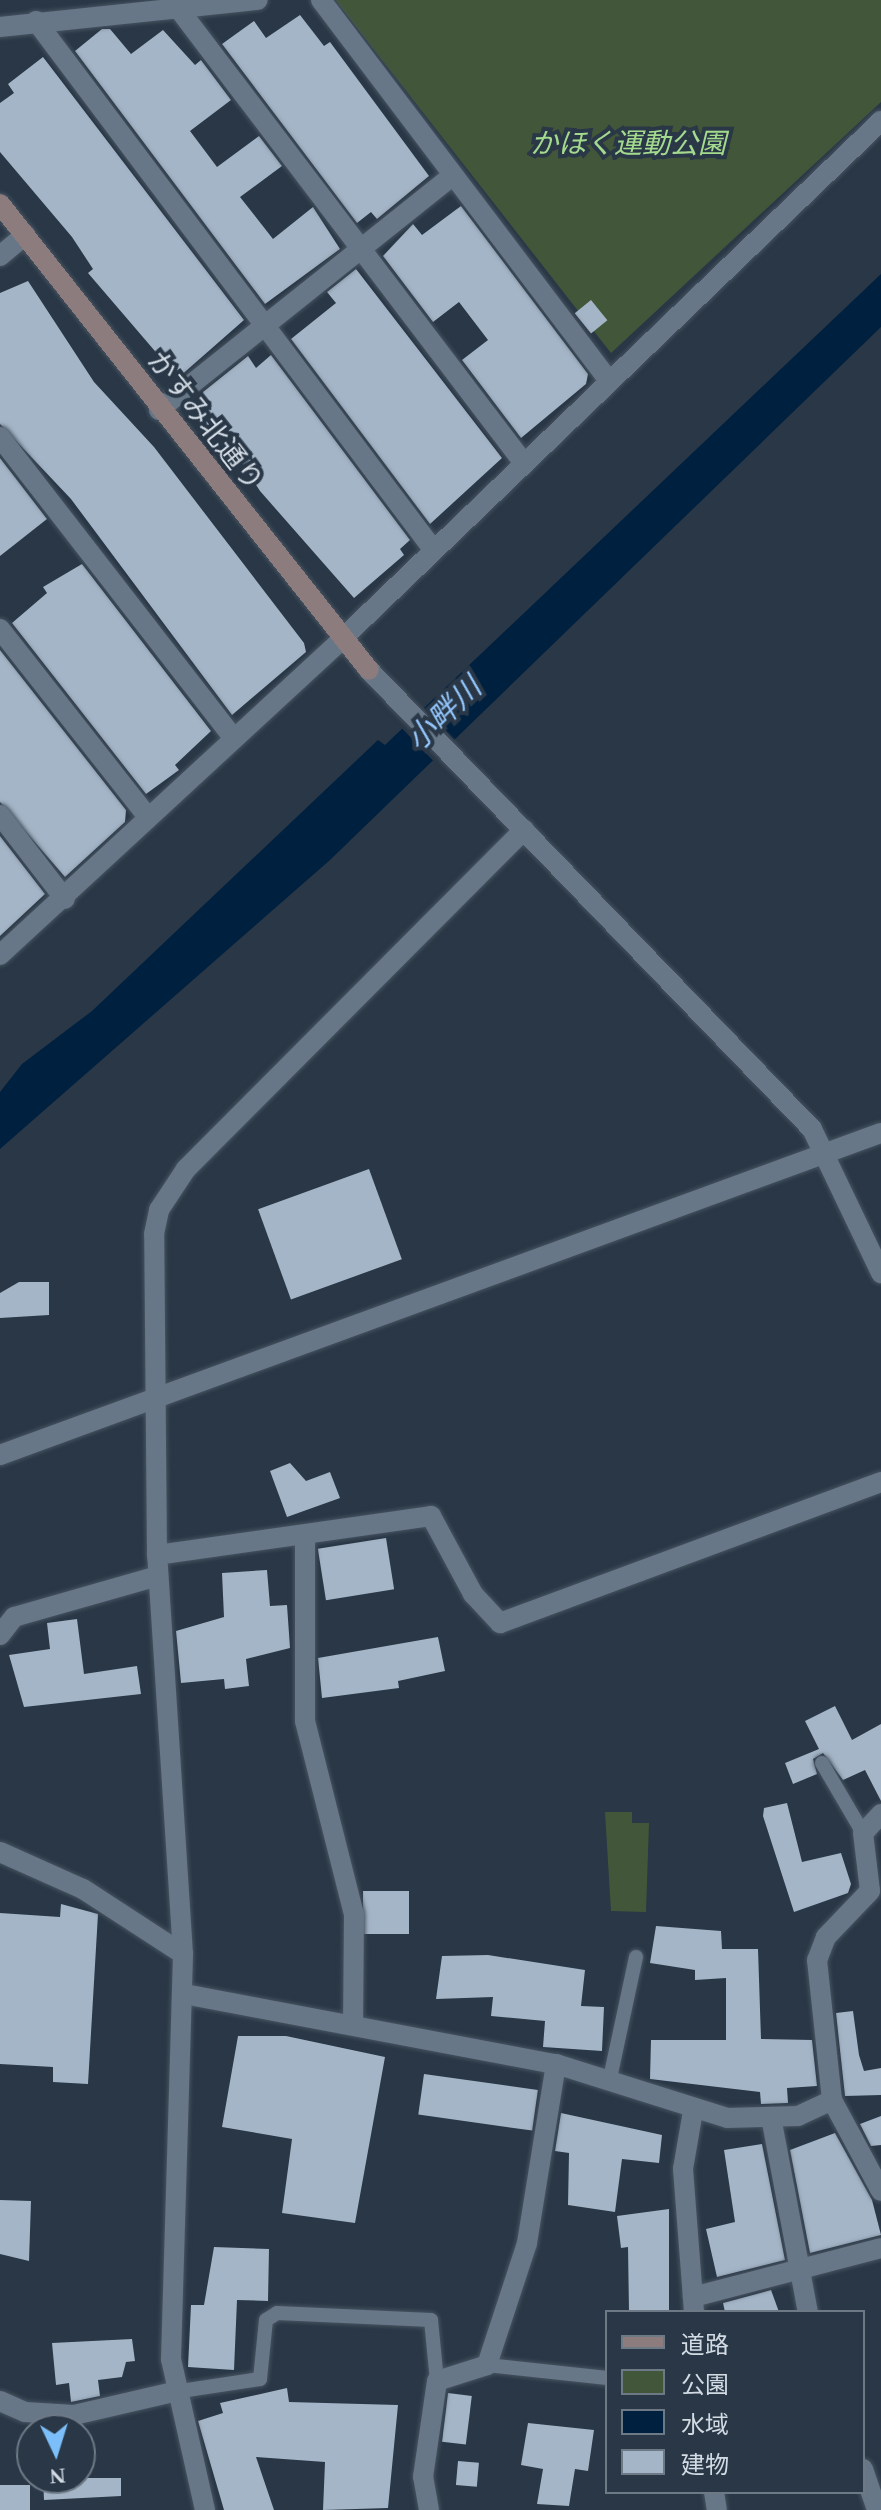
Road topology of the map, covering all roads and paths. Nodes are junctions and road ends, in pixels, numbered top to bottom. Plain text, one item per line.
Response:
1 (258, 0) edge
2 (321, 0) edge
3 (178, 8) junction
4 (65, 9) edge
5 (36, 21) junction
6 (0, 27) edge
7 (881, 121) edge
8 (453, 175) junction
9 (0, 204) edge
10 (25, 235) junction
11 (361, 249) junction
12 (0, 256) edge
13 (266, 324) junction
14 (609, 381) junction
15 (159, 410) junction
16 (0, 437) edge
17 (523, 462) junction
18 (432, 548) junction
19 (0, 629) edge
20 (342, 639) junction
21 (231, 735) junction
22 (0, 815) edge
23 (148, 817) junction
24 (518, 825) junction
25 (65, 899) junction
26 (0, 955) edge
27 (881, 1133) edge
28 (826, 1154) junction
29 (881, 1273) edge
30 (154, 1399) junction
31 (0, 1455) edge
32 (881, 1482) edge
33 (305, 1536) junction
34 (157, 1555) junction
35 (158, 1576) junction
36 (0, 1635) edge
37 (822, 1763) dead end
38 (881, 1814) edge
39 (863, 1833) junction
40 (0, 1852) edge
41 (876, 1896) edge
42 (183, 1954) junction
43 (636, 1957) dead end
44 (184, 1994) junction
45 (353, 2025) junction
46 (556, 2064) junction
47 (609, 2083) junction
48 (832, 2100) junction
49 (693, 2111) junction
50 (771, 2117) junction
51 (881, 2191) edge
52 (881, 2248) edge
53 (796, 2273) junction
54 (694, 2305) edge
55 (807, 2310) edge
56 (487, 2365) junction
57 (605, 2378) edge
58 (437, 2381) junction
59 (174, 2392) junction
60 (0, 2401) edge
61 (865, 2475) edge
62 (205, 2510) edge
63 (429, 2510) edge
64 (877, 2510) edge

1 - 3 street
2 - 8 street
3 - 4 street
3 - 11 street
4 - 5 street
5 - 6 street
5 - 13 street
7 - 14 street
8 - 11 street
8 - 14 street
9 - 10 street, かすみ北通り
10 - 12 street
10 - 15 street, かすみ北通り
11 - 13 street
11 - 17 street
13 - 15 street
13 - 18 street
14 - 17 street
15 - 20 street, かすみ北通り
16 - 21 street
17 - 18 street
18 - 20 street
19 - 23 street
20 - 21 street
20 - 24 street, かすみ北通り
21 - 23 street
22 - 25 street
23 - 25 street
24 - 28 street
24 - 30 street
25 - 26 street
27 - 28 street
28 - 29 street
28 - 30 street
30 - 31 street
30 - 34 street
32 - 33 street
33 - 34 street
33 - 45 street
34 - 35 street
35 - 36 street
35 - 42 street
37 - 39 lane
38 - 39 street
39 - 41 street
40 - 42 street
41 - 48 street
42 - 44 street
43 - 47 lane
44 - 45 street
44 - 59 street
45 - 46 street
46 - 47 street
46 - 56 street
47 - 49 street
48 - 50 street
48 - 51 street
49 - 50 street
49 - 54 street
50 - 53 street
52 - 53 street
53 - 54 street
53 - 55 street
56 - 57 lane
56 - 58 street
58 - 59 lane
58 - 63 street
59 - 60 street
59 - 62 street
61 - 64 street

